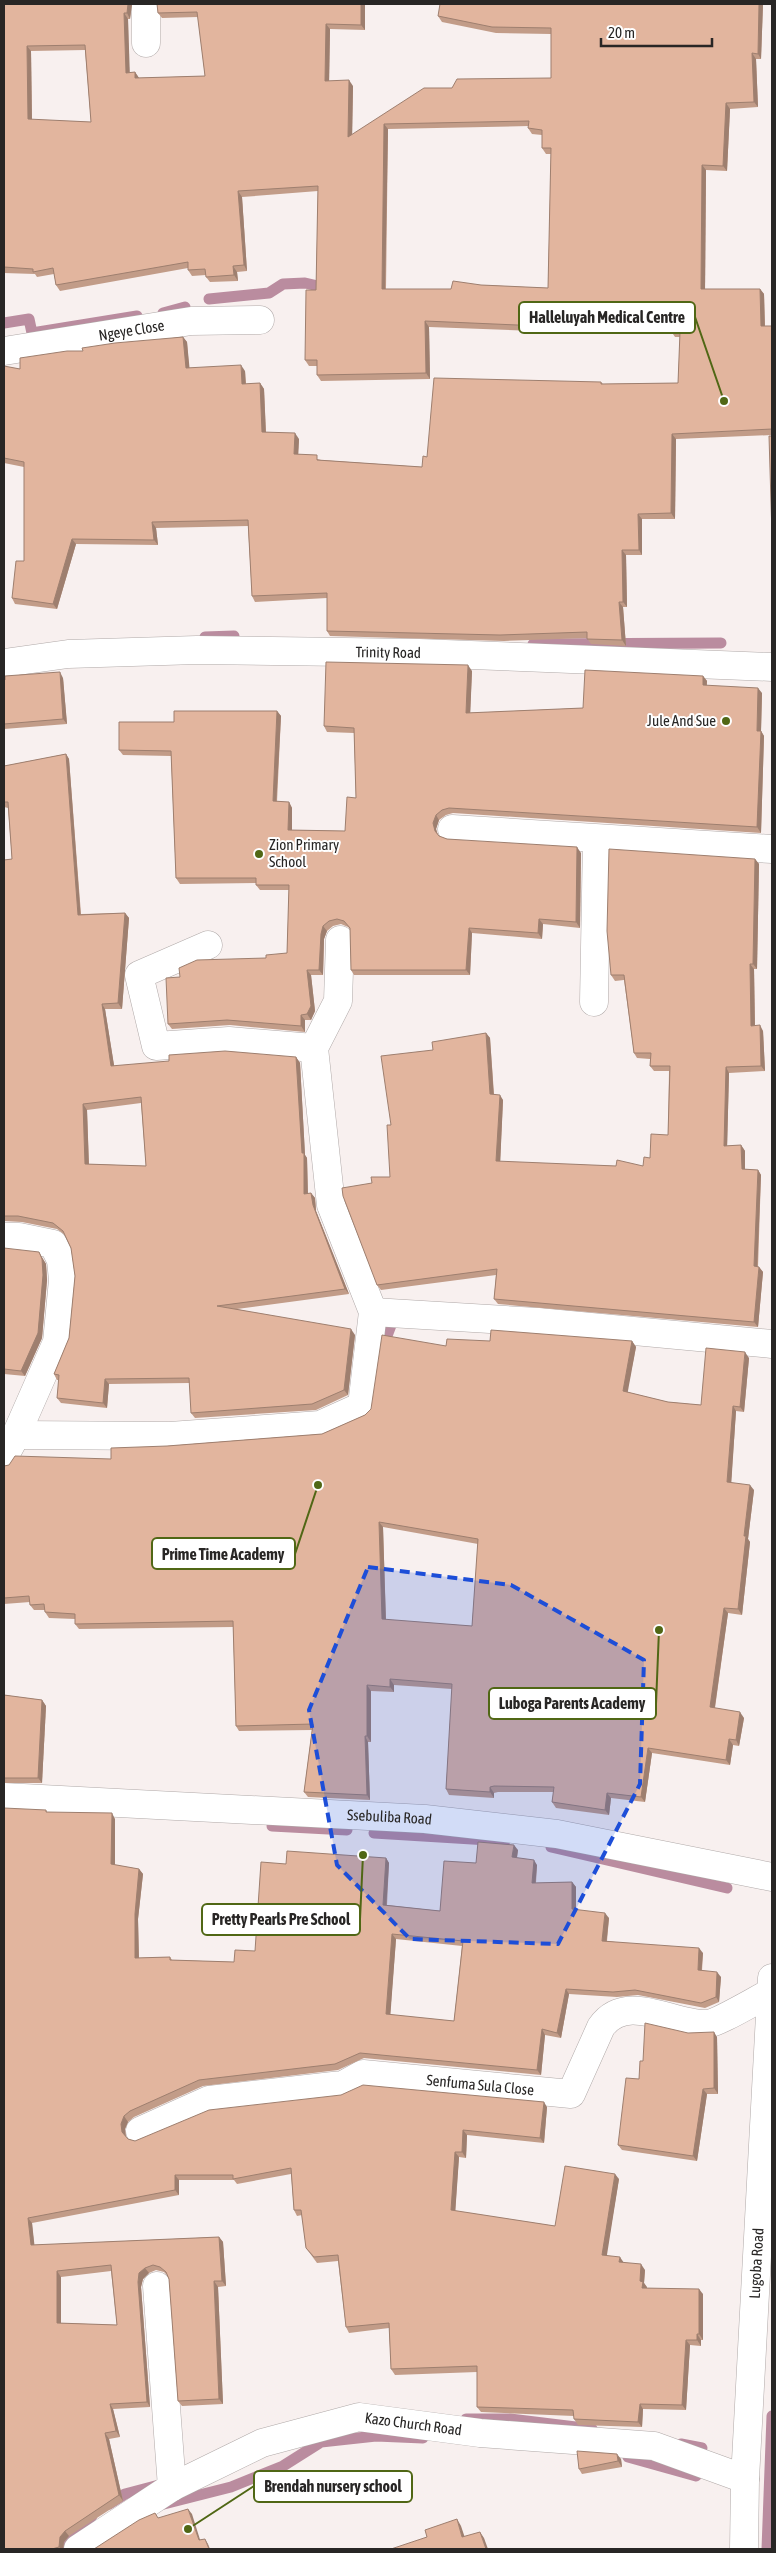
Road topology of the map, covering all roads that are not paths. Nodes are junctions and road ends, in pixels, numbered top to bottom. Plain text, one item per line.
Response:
1 (146, 4) edge
2 (146, 43) dead end
3 (260, 320) dead end
4 (4, 351) edge
5 (4, 663) edge
6 (772, 667) edge
7 (452, 829) dead end
8 (597, 838) junction
9 (772, 849) edge
10 (340, 940) dead end
11 (208, 945) dead end
12 (594, 1002) dead end
13 (314, 1048) junction
14 (4, 1237) edge
15 (373, 1312) junction
16 (772, 1344) edge
17 (10, 1446) edge
18 (4, 1797) edge
19 (772, 1877) edge
20 (772, 1978) edge
21 (772, 1992) edge
22 (140, 2131) dead end
23 (157, 2286) dead end
24 (744, 2480) junction
25 (172, 2487) junction
26 (78, 2549) edge
27 (744, 2549) edge

1 - 2 street
3 - 4 street, Ngeye Close
5 - 6 street, Trinity Road
7 - 8 street
8 - 9 street
8 - 12 street
10 - 13 street
11 - 13 street
13 - 15 street
14 - 17 street
15 - 16 street
15 - 17 street
18 - 19 street, Ssebuliba Road
20 - 21 street, Lugoba Road
21 - 22 street, Senfuma Sula Close
21 - 24 street, Lugoba Road
23 - 25 street
24 - 25 street, Kazo Church Road
24 - 27 street, Lugoba Road
25 - 26 street, Kazo Church Road

